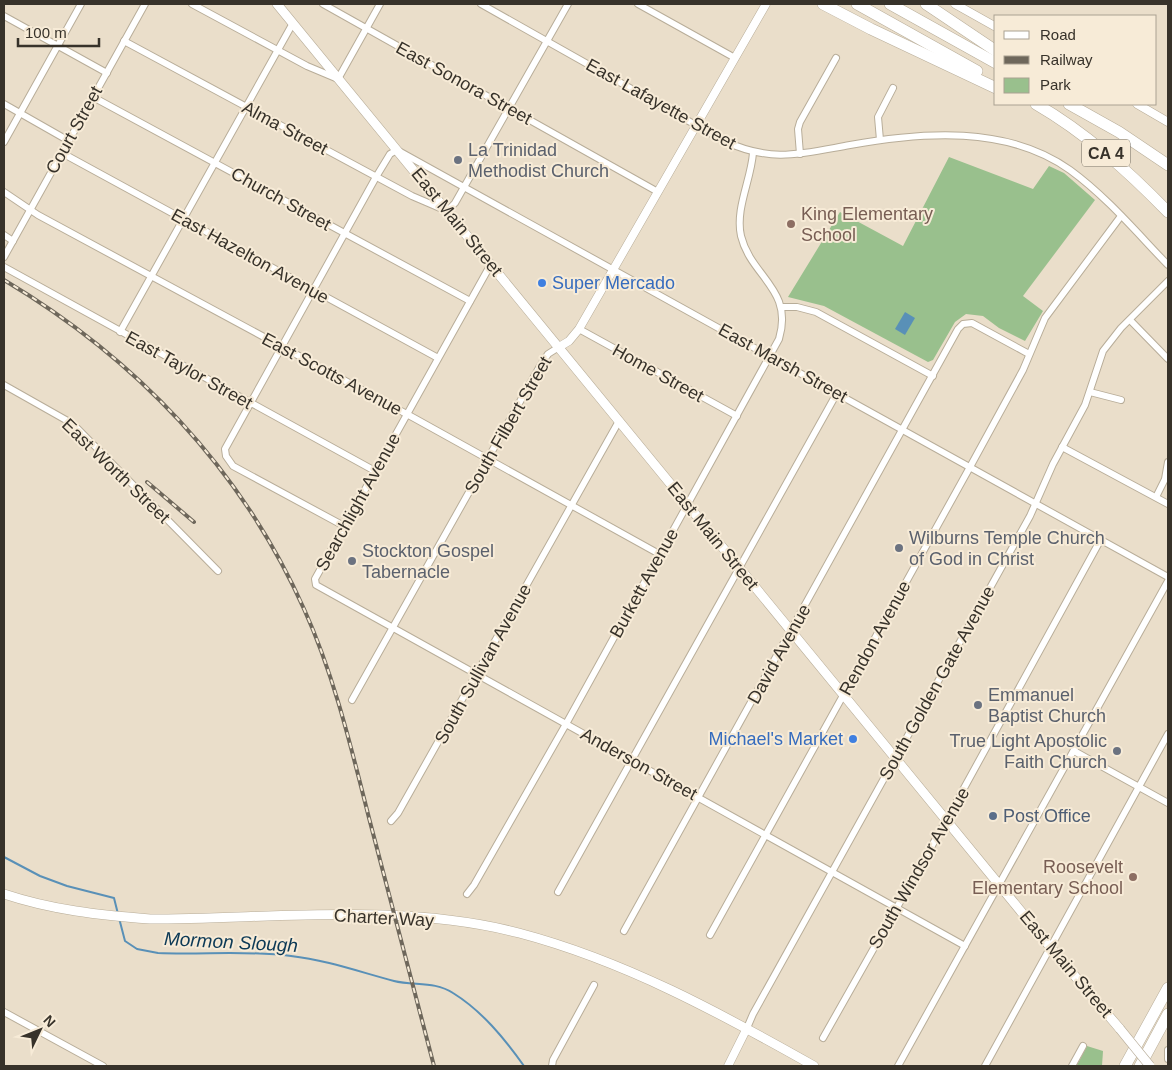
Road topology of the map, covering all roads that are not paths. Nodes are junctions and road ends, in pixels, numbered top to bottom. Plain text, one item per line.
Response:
1 (81, 4) edge
2 (143, 4) edge
3 (192, 4) edge
4 (277, 4) edge
5 (323, 4) edge
6 (380, 4) edge
7 (481, 4) edge
8 (568, 4) edge
9 (638, 4) edge
10 (766, 4) edge
11 (823, 4) edge
12 (857, 4) edge
13 (890, 4) edge
14 (926, 4) edge
15 (955, 4) edge
16 (4, 16) edge
17 (293, 23) junction
18 (994, 26) edge
19 (366, 28) junction
20 (124, 41) junction
21 (547, 41) junction
22 (58, 46) junction
23 (277, 50) junction
24 (994, 50) edge
25 (735, 58) junction
26 (836, 58) dead end
27 (994, 62) edge
28 (106, 73) junction
29 (338, 79) junction
30 (994, 80) edge
31 (994, 87) edge
32 (893, 88) dead end
33 (93, 97) junction
34 (4, 104) edge
35 (1030, 105) edge
36 (1038, 105) edge
37 (1071, 105) edge
38 (1076, 105) edge
39 (1139, 105) edge
40 (246, 106) junction
41 (509, 108) junction
42 (20, 113) junction
43 (1057, 117) junction
44 (1168, 122) edge
45 (696, 125) junction
46 (1106, 125) junction
47 (880, 140) junction
48 (69, 141) junction
49 (4, 142) edge
50 (397, 150) junction
51 (62, 153) junction
52 (753, 153) junction
53 (800, 154) junction
54 (214, 163) junction
55 (1168, 165) edge
56 (376, 177) junction
57 (465, 187) junction
58 (4, 192) edge
59 (658, 192) junction
60 (31, 209) junction
61 (447, 211) junction
62 (1168, 212) edge
63 (1121, 216) junction
64 (183, 219) junction
65 (344, 234) junction
66 (4, 235) edge
67 (13, 241) junction
68 (4, 257) edge
69 (491, 264) junction
70 (1168, 265) edge
71 (4, 267) edge
72 (613, 269) junction
73 (151, 276) junction
74 (1168, 282) edge
75 (313, 290) junction
76 (470, 301) junction
77 (782, 307) junction
78 (1130, 320) junction
79 (579, 329) junction
80 (120, 332) junction
81 (282, 346) junction
82 (559, 347) junction
83 (1029, 354) junction
84 (771, 356) junction
85 (438, 358) junction
86 (1168, 360) edge
87 (933, 376) junction
88 (4, 385) edge
89 (1090, 392) junction
90 (837, 393) junction
91 (1121, 400) dead end
92 (250, 403) junction
93 (407, 414) junction
94 (737, 416) junction
95 (618, 421) junction
96 (904, 430) junction
97 (1062, 446) junction
98 (488, 459) junction
99 (1168, 462) edge
100 (970, 467) junction
101 (375, 471) junction
102 (1156, 497) junction
103 (1036, 504) junction
104 (1168, 504) edge
105 (572, 505) junction
106 (688, 505) junction
107 (344, 526) junction
108 (1101, 539) junction
109 (660, 554) junction
110 (740, 568) junction
111 (218, 572) dead end
112 (1168, 576) edge
113 (1168, 581) edge
114 (314, 582) joint
115 (392, 627) junction
116 (792, 631) junction
117 (478, 675) junction
118 (843, 695) junction
119 (352, 700) dead end
120 (566, 724) junction
121 (1168, 734) edge
122 (1074, 751) junction
123 (896, 758) junction
124 (633, 761) junction
125 (1139, 786) junction
126 (699, 798) junction
127 (1168, 803) edge
128 (947, 819) junction
129 (392, 821) dead end
130 (766, 835) junction
131 (832, 872) junction
132 (1000, 885) junction
133 (558, 892) dead end
134 (4, 894) edge
135 (466, 894) dead end
136 (896, 908) junction
137 (624, 930) dead end
138 (710, 935) dead end
139 (965, 946) junction
140 (1051, 948) junction
141 (594, 985) dead end
142 (1168, 988) edge
143 (4, 1012) edge
144 (1168, 1014) edge
145 (747, 1028) junction
146 (823, 1038) dead end
147 (1083, 1046) dead end
148 (1168, 1050) edge
149 (1168, 1059) edge
150 (103, 1066) edge
151 (552, 1066) edge
152 (728, 1066) edge
153 (814, 1066) edge
154 (898, 1066) edge
155 (985, 1066) edge
156 (1072, 1066) edge
157 (1125, 1066) edge
158 (1140, 1066) edge
159 (1150, 1066) edge

1 - 22 street
2 - 20 street, Court Street
3 - 23 street
4 - 17 main road, East Main Street
5 - 19 street, East Sonora Street
6 - 19 street
7 - 21 street, East Lafayette Street
8 - 21 street
9 - 25 street
10 - 25 street, South Filbert Street
11 - 31 highway
12 - 30 highway
13 - 27 highway
14 - 24 highway
15 - 18 street
16 - 22 street
17 - 23 street
17 - 29 main road, East Main Street
19 - 29 street
19 - 41 street, East Sonora Street
20 - 28 street, Court Street
20 - 40 street, Alma Street
21 - 41 street
21 - 45 street, East Lafayette Street
22 - 28 street
22 - 42 street
23 - 29 street
23 - 40 street
25 - 45 street, South Filbert Street
26 - 53 street
28 - 33 street, Court Street
29 - 50 main road, East Main Street
32 - 47 street
33 - 48 street, Court Street
33 - 54 street, Church Street
34 - 42 street
35 - 43 highway
36 - 43 highway, CA 4
37 - 46 highway, CA 4
38 - 46 highway
39 - 44 street
40 - 54 street
40 - 56 street, Alma Street
41 - 57 street
41 - 59 street, East Sonora Street
42 - 48 street
42 - 49 street
43 - 62 highway, CA 4
45 - 52 street, East Lafayette Street
45 - 59 street, South Filbert Street
46 - 55 highway, CA 4
47 - 53 street, East Lafayette Street
47 - 63 street, East Lafayette Street
48 - 51 street, Court Street
50 - 56 street
50 - 57 street, East Marsh Street
50 - 61 main road, East Main Street
51 - 60 street, Court Street
51 - 64 street, East Hazelton Avenue
52 - 53 street, East Lafayette Street
52 - 77 street, Burkett Avenue
54 - 64 street
54 - 65 street, Church Street
56 - 61 street, Alma Street
56 - 65 street
57 - 61 street
57 - 72 street, East Marsh Street
58 - 60 street, East Scotts Avenue
59 - 72 street, South Filbert Street
60 - 67 street, Court Street
60 - 73 street, East Scotts Avenue
61 - 69 main road, East Main Street
63 - 70 street, East Lafayette Street
63 - 83 street, Rendon Avenue
64 - 73 street
64 - 75 street, East Hazelton Avenue
65 - 75 street
65 - 76 street, Church Street
66 - 67 street
67 - 68 street, Court Street
69 - 76 street, Searchlight Avenue
69 - 82 main road, East Main Street
71 - 80 street, East Taylor Street
72 - 79 street, South Filbert Street
72 - 84 street, East Marsh Street
73 - 80 street
73 - 81 street, East Scotts Avenue
74 - 78 street, South Golden Gate Avenue
75 - 81 street
75 - 85 street, East Hazelton Avenue
76 - 85 street, Searchlight Avenue
77 - 84 street, Burkett Avenue
77 - 87 street
78 - 86 street
78 - 89 street, South Golden Gate Avenue
79 - 82 street, South Filbert Street
79 - 94 street, Home Street
80 - 92 street, East Taylor Street
81 - 92 street
81 - 93 street, East Scotts Avenue
82 - 95 main road, East Main Street
82 - 98 street, South Filbert Street
83 - 87 street, David Avenue
83 - 100 street, Rendon Avenue
84 - 90 street, East Marsh Street
84 - 94 street, Burkett Avenue
85 - 93 street, Searchlight Avenue
87 - 96 street, David Avenue
88 - 111 street, East Worth Street
89 - 91 street
89 - 97 street, South Golden Gate Avenue
90 - 96 street, East Marsh Street
90 - 110 street
92 - 101 street, East Taylor Street
92 - 107 street
93 - 98 street, East Scotts Avenue
93 - 101 street, Searchlight Avenue
94 - 106 street, Burkett Avenue
95 - 105 street, South Sullivan Avenue
95 - 106 main road, East Main Street
96 - 100 street, East Marsh Street
96 - 116 street, David Avenue
97 - 102 street
97 - 103 street, South Golden Gate Avenue
98 - 105 street, East Scotts Avenue
98 - 115 street, South Filbert Street
99 - 102 street
100 - 103 street, East Marsh Street
100 - 118 street, Rendon Avenue
101 - 107 street, Searchlight Avenue
102 - 104 street
103 - 108 street, East Marsh Street
103 - 123 street, South Golden Gate Avenue
105 - 109 street, East Scotts Avenue
105 - 117 street, South Sullivan Avenue
106 - 109 street, Burkett Avenue
106 - 110 main road, East Main Street
107 - 114 street, Searchlight Avenue
108 - 112 street, East Marsh Street
108 - 128 street, South Windsor Avenue
109 - 120 street, Burkett Avenue
110 - 116 main road, East Main Street
110 - 124 street
113 - 122 street
114 - 115 street, Anderson Street
115 - 117 street, Anderson Street
115 - 119 street, South Filbert Street
116 - 118 main road, East Main Street
116 - 126 street, David Avenue
117 - 120 street, Anderson Street
117 - 129 street, South Sullivan Avenue
118 - 123 main road, East Main Street
118 - 130 street, Rendon Avenue
120 - 124 street, Anderson Street
120 - 135 street, Burkett Avenue
121 - 125 street
122 - 125 street
122 - 132 street
123 - 128 main road, East Main Street
123 - 131 street, South Golden Gate Avenue
124 - 126 street, Anderson Street
124 - 133 street
125 - 127 street
125 - 140 street
126 - 130 street, Anderson Street
126 - 137 street, David Avenue
128 - 132 main road, East Main Street
128 - 136 street, South Windsor Avenue
130 - 131 street, Anderson Street
130 - 138 street, Rendon Avenue
131 - 136 street, Anderson Street
131 - 145 street, South Golden Gate Avenue
132 - 139 street
132 - 140 main road, East Main Street
134 - 145 main road, Charter Way
136 - 139 street, Anderson Street
136 - 146 street, South Windsor Avenue
139 - 154 street
140 - 155 street
140 - 159 main road, East Main Street, bridge
141 - 151 street
142 - 157 highway
143 - 150 street
144 - 158 highway
145 - 152 street, South Golden Gate Avenue
145 - 153 main road, Charter Way
147 - 156 street
148 - 149 street

